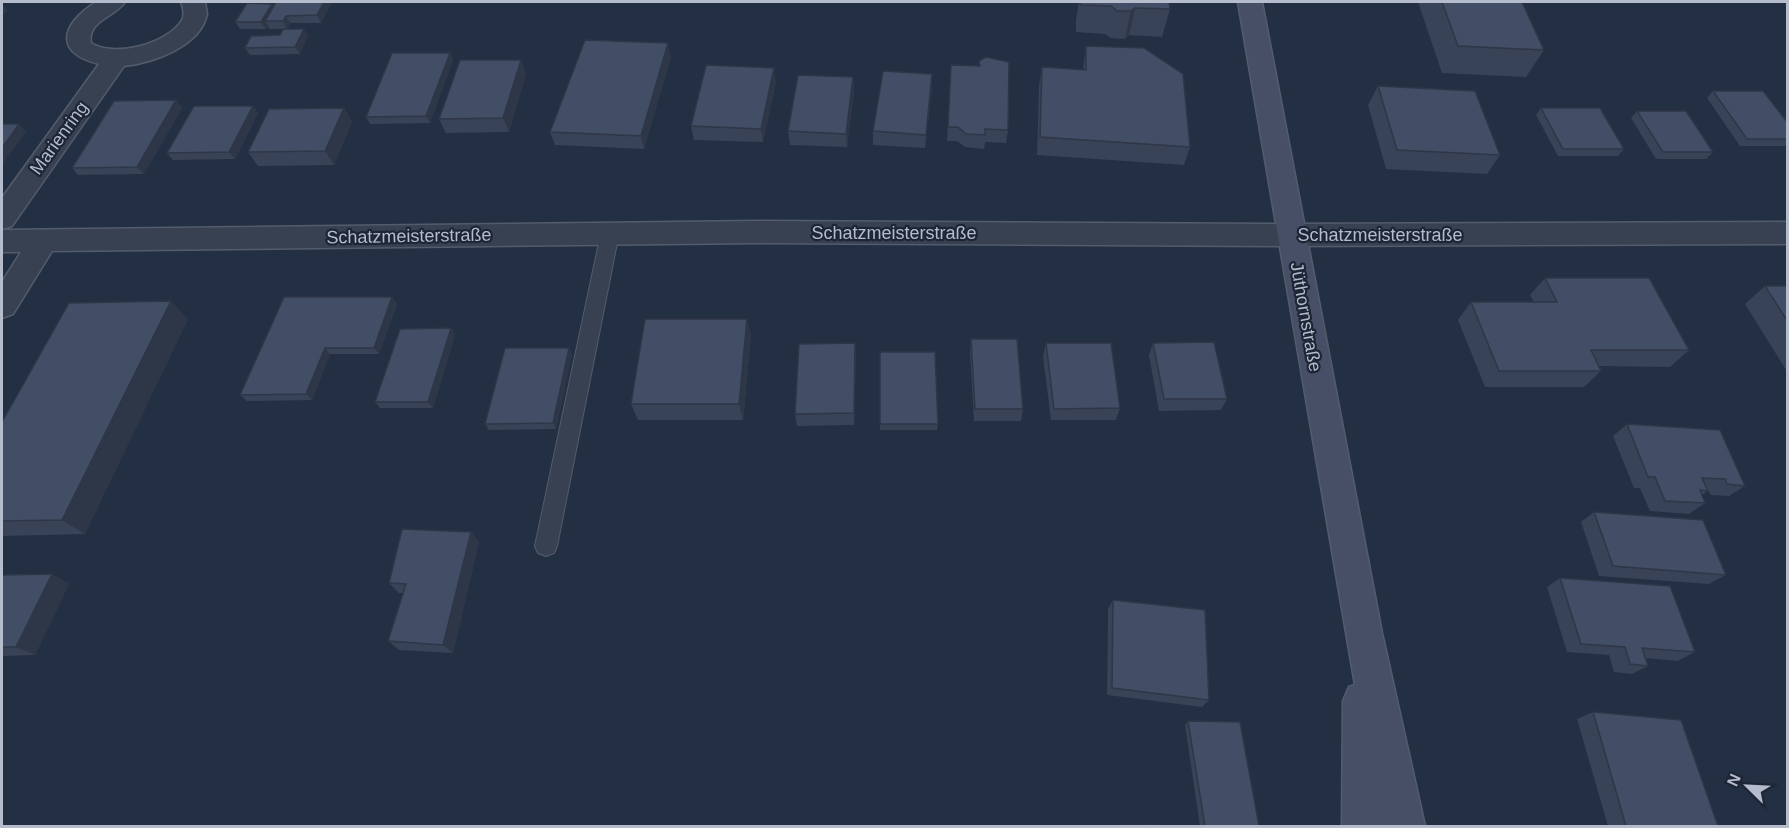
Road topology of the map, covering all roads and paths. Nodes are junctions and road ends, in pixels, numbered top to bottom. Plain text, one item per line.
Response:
1 (113, 2) edge
2 (193, 2) edge
3 (1250, 2) edge
4 (116, 58) junction
5 (2, 219) edge
6 (610, 233) junction
7 (1788, 233) edge
8 (1291, 235) junction
9 (2, 241) edge
10 (43, 241) junction
11 (2, 306) edge
12 (546, 546) dead end
13 (1363, 633) junction
14 (1363, 826) edge
15 (1404, 826) edge

1 - 4 street
2 - 4 street
3 - 8 street, Jüthornstraße
4 - 5 street, Marienring
6 - 8 street, Schatzmeisterstraße
6 - 10 street, Schatzmeisterstraße
6 - 12 lane
7 - 8 street, Schatzmeisterstraße
8 - 13 street, Jüthornstraße
9 - 10 street, Schatzmeisterstraße
10 - 11 street
13 - 14 street, Jüthornstraße
13 - 15 street, Jüthornstraße

